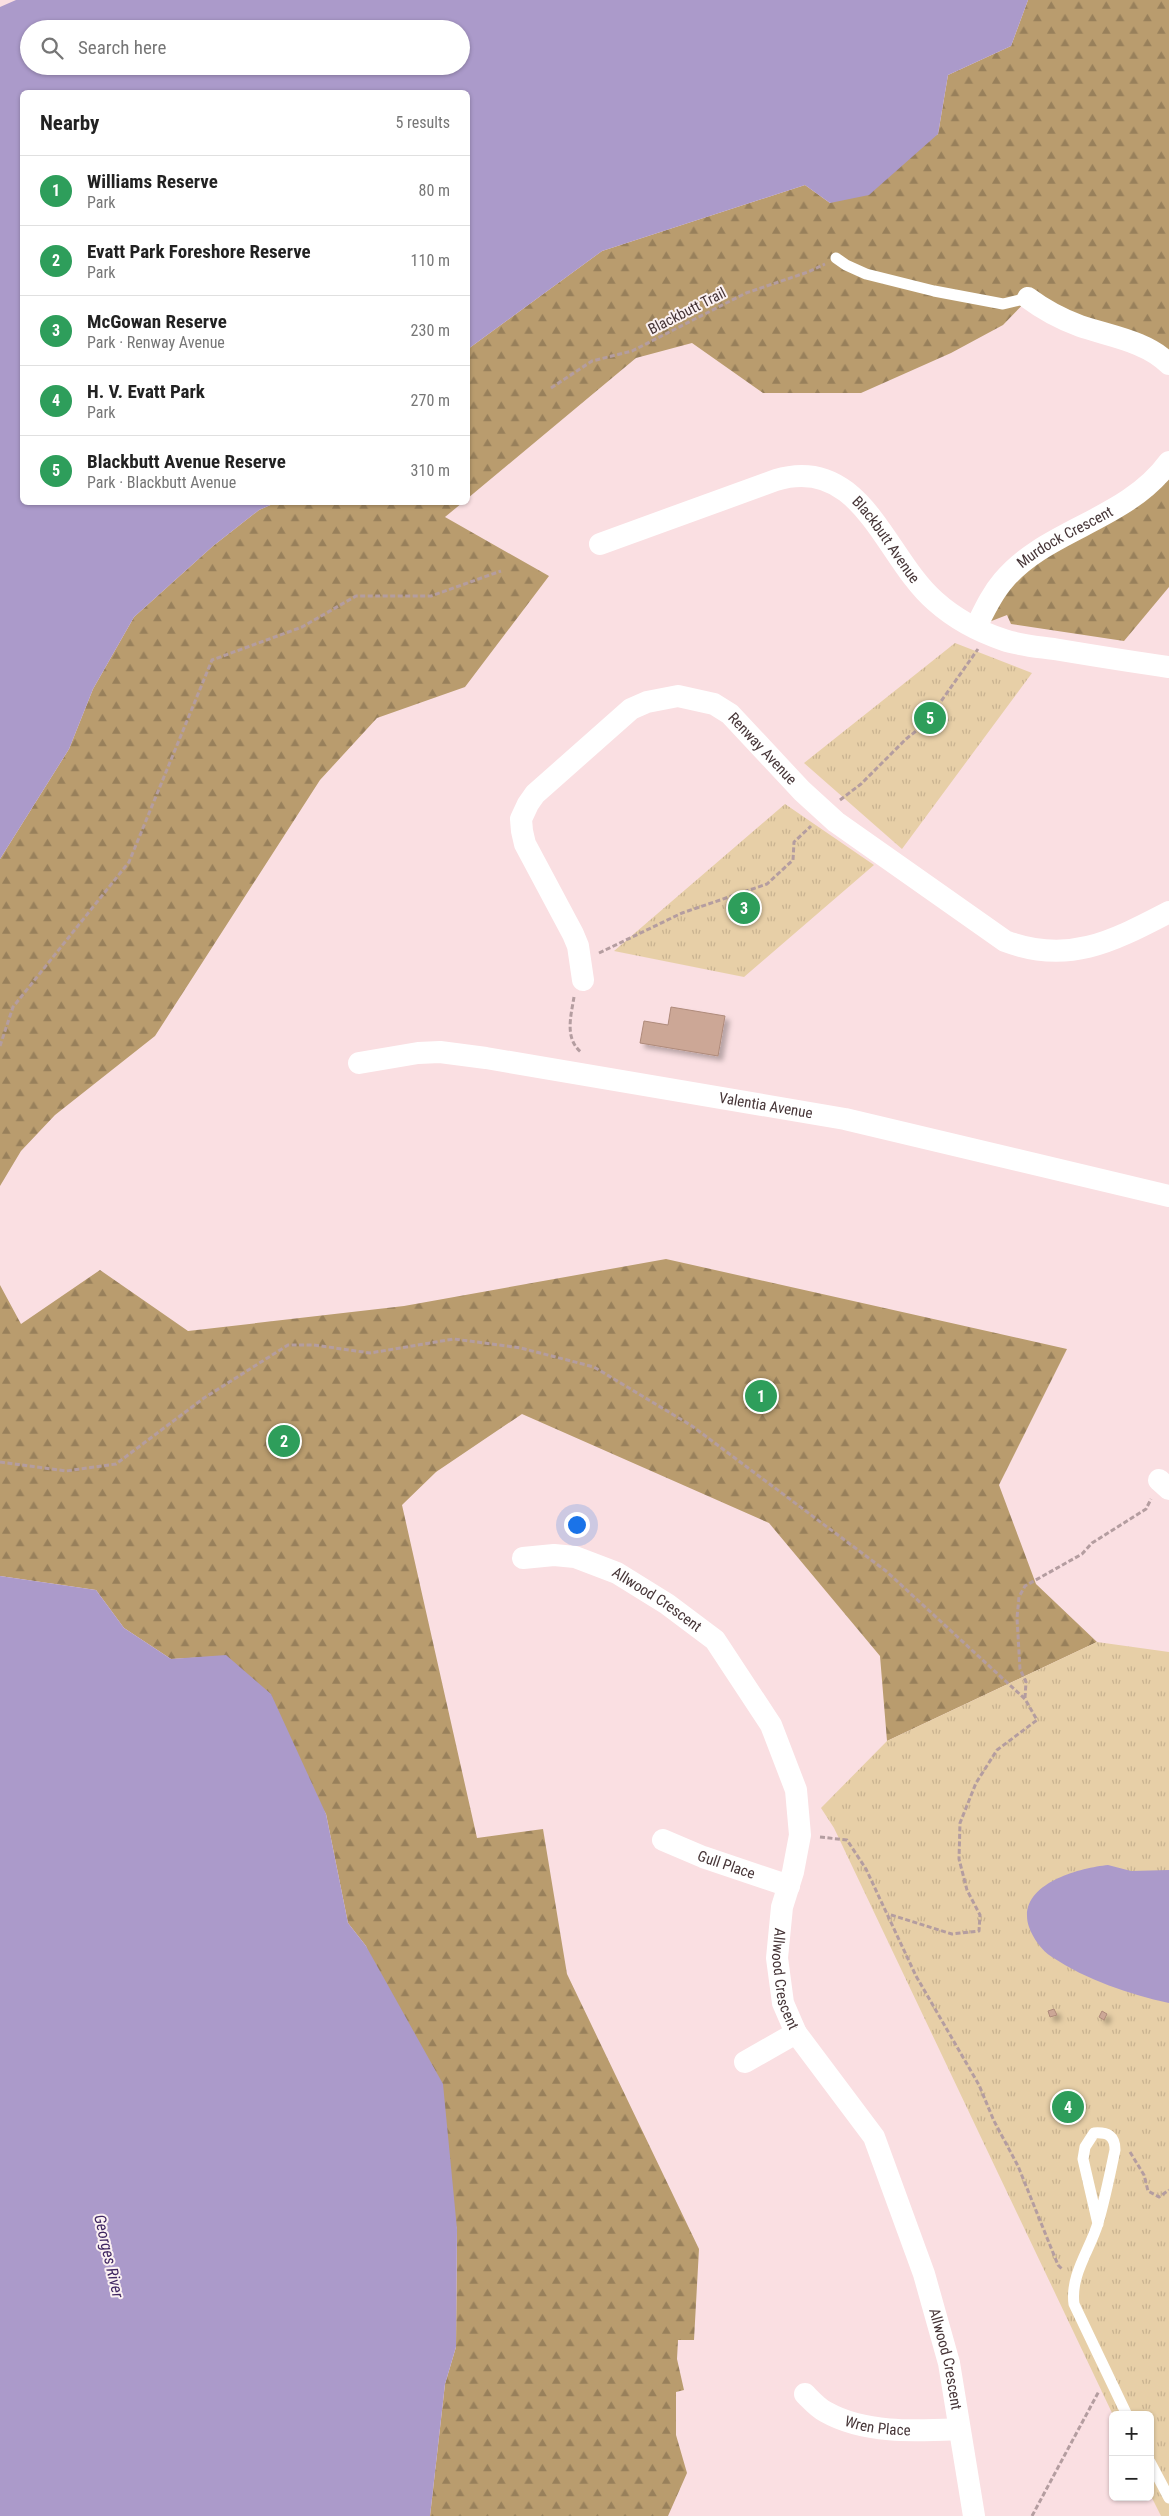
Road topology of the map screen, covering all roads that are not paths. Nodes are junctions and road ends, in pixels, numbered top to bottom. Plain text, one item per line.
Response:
1 (836, 258) road end
2 (1028, 298) joint
3 (1169, 364) edge
4 (1169, 462) edge
5 (600, 544) dead end
6 (982, 630) junction
7 (1169, 668) edge
8 (1169, 912) edge
9 (583, 980) road end
10 (359, 1063) dead end
11 (1169, 1196) edge
12 (523, 1558) dead end
13 (663, 1840) dead end
14 (789, 1886) junction
15 (796, 2033) junction
16 (745, 2062) dead end
17 (1098, 2224) junction
18 (805, 2394) dead end
19 (1125, 2411) edge
20 (959, 2429) junction
21 (1154, 2470) edge
22 (1169, 2498) edge
23 (974, 2516) edge

1 - 2 lane
2 - 3 street
4 - 6 street, Murdock Crescent
5 - 6 street, Blackbutt Avenue
6 - 7 street, Blackbutt Avenue
8 - 9 street, Renway Avenue
10 - 11 street, Valentia Avenue
12 - 14 street, Allwood Crescent
13 - 14 street, Gull Place
14 - 15 street, Allwood Crescent
15 - 16 street
15 - 20 street, Allwood Crescent
17 - 17 lane
17 - 19 lane
18 - 20 street, Wren Place
20 - 23 street, Allwood Crescent
21 - 22 lane

